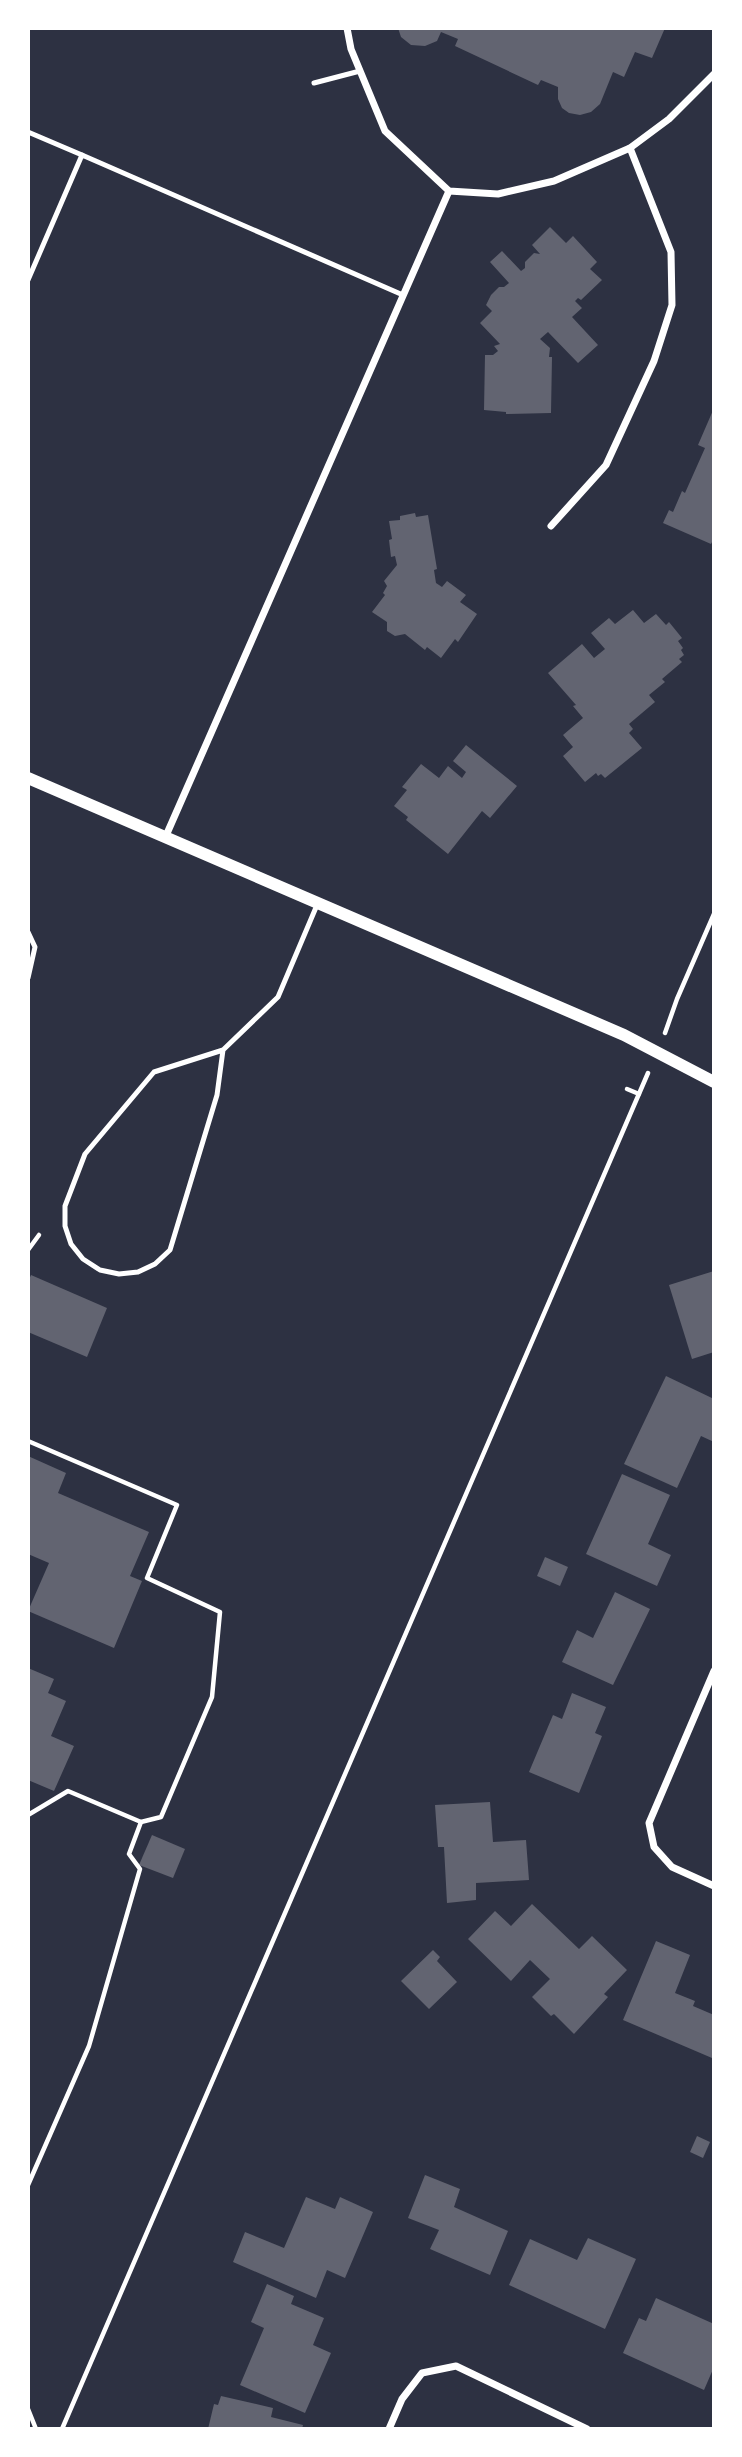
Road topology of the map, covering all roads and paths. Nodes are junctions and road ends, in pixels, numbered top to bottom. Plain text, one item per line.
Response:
1 (347, 28) edge
2 (360, 71) junction
3 (714, 75) edge
4 (314, 83) dead end
5 (28, 132) edge
6 (629, 148) junction
7 (82, 155) junction
8 (449, 191) junction
9 (28, 280) edge
10 (402, 295) junction
11 (551, 526) dead end
12 (28, 778) edge
13 (165, 838) junction
14 (317, 905) junction
15 (714, 914) edge
16 (28, 933) edge
17 (28, 978) edge
18 (223, 1049) junction
19 (658, 1051) junction
20 (714, 1082) edge
21 (626, 1089) dead end
22 (639, 1095) junction
23 (39, 1235) dead end
24 (28, 1250) edge
25 (28, 1441) edge
26 (714, 1671) edge
27 (28, 1815) edge
28 (141, 1822) junction
29 (714, 1886) edge
30 (28, 2185) edge
31 (28, 2409) edge
32 (36, 2429) edge
33 (62, 2429) edge
34 (389, 2429) edge
35 (587, 2429) edge

1 - 2 street
2 - 4 lane
2 - 8 street
3 - 6 street
5 - 7 lane
6 - 8 street
6 - 11 street
7 - 9 lane
7 - 10 lane
8 - 10 street
10 - 13 street
12 - 13 street
13 - 14 street
14 - 18 lane
14 - 19 street
15 - 19 path
16 - 17 lane
18 - 18 lane
19 - 20 street
19 - 22 path
21 - 22 path
22 - 33 path
23 - 24 path
25 - 28 path
26 - 29 street
27 - 28 path
28 - 30 path
31 - 32 path
34 - 35 street

